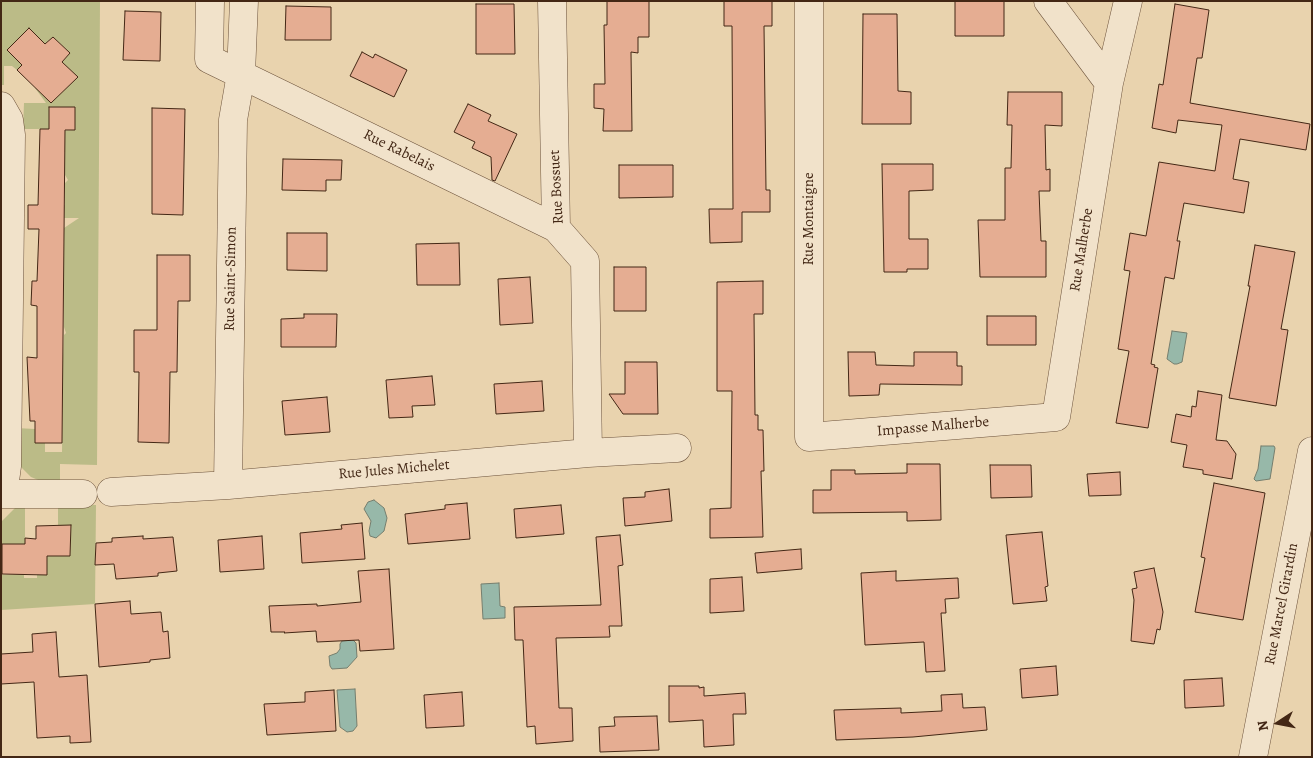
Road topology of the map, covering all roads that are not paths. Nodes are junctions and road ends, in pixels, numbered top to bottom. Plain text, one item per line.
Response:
1 (210, 1) edge
2 (244, 1) edge
3 (552, 1) edge
4 (809, 1) edge
5 (1048, 1) edge
6 (1128, 1) edge
7 (241, 74) junction
8 (1109, 83) junction
9 (1, 106) edge
10 (556, 228) junction
11 (1056, 417) joint
12 (809, 437) joint
13 (677, 448) dead end
14 (1312, 451) edge
15 (588, 453) junction
16 (228, 485) junction
17 (111, 492) dead end
18 (1, 493) edge
19 (83, 494) dead end
20 (1253, 757) edge

1 - 7 street, Rue Rabelais
2 - 7 street
3 - 10 street, Rue Bossuet
4 - 12 street, Rue Montaigne
5 - 8 street
6 - 8 street, Rue Malherbe
7 - 10 street, Rue Rabelais
7 - 16 street, Rue Saint-Simon
8 - 11 street, Rue Malherbe
9 - 18 street
10 - 15 street, Rue Bossuet
11 - 12 street, Impasse Malherbe
13 - 15 street, Rue Jules Michelet
14 - 20 street, Rue Marcel Girardin
15 - 16 street, Rue Jules Michelet
16 - 17 street, Rue Jules Michelet
18 - 19 street

